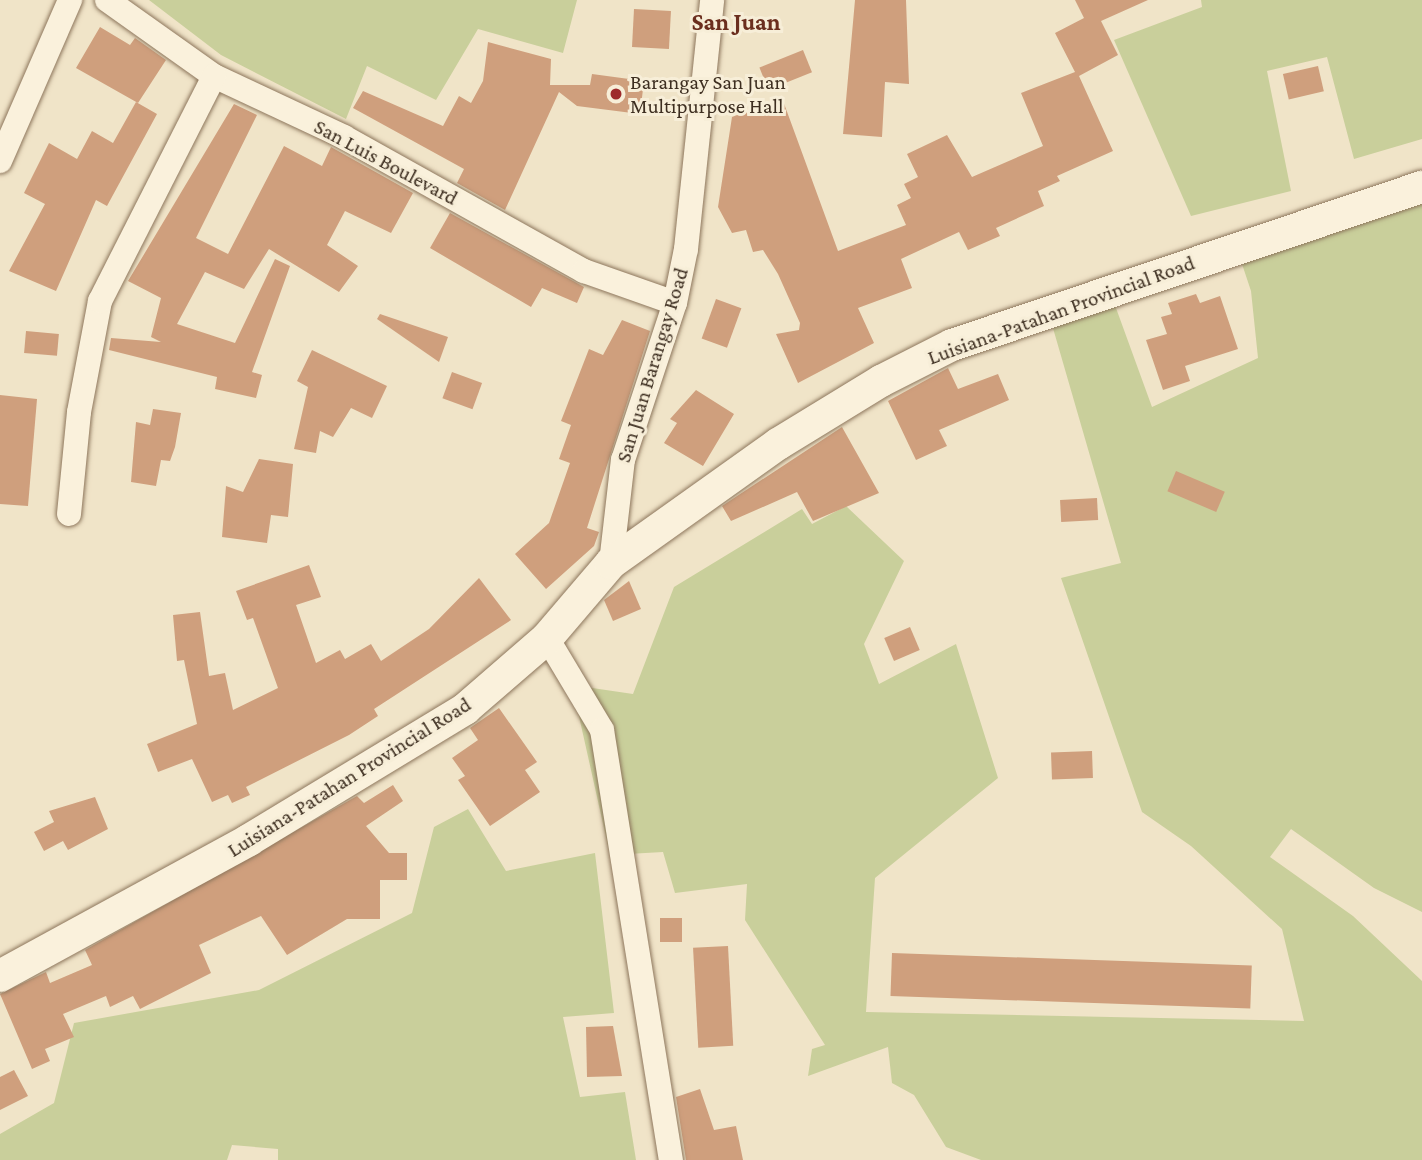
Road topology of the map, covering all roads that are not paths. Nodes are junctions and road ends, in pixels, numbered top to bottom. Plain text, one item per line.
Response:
1 (70, 0) edge
2 (107, 0) edge
3 (712, 0) edge
4 (214, 76) junction
5 (0, 161) edge
6 (1422, 187) edge
7 (675, 303) junction
8 (69, 514) dead end
9 (611, 564) junction
10 (547, 638) junction
11 (0, 976) edge
12 (671, 1160) edge

1 - 5 street
2 - 4 street, San Luis Boulevard
3 - 7 street, San Juan Barangay Road
4 - 7 street, San Luis Boulevard
4 - 8 street
6 - 9 street, Luisiana-Patahan Provincial Road
7 - 9 street, San Juan Barangay Road
9 - 10 street, Luisiana-Patahan Provincial Road
10 - 11 street, Luisiana-Patahan Provincial Road
10 - 12 street

